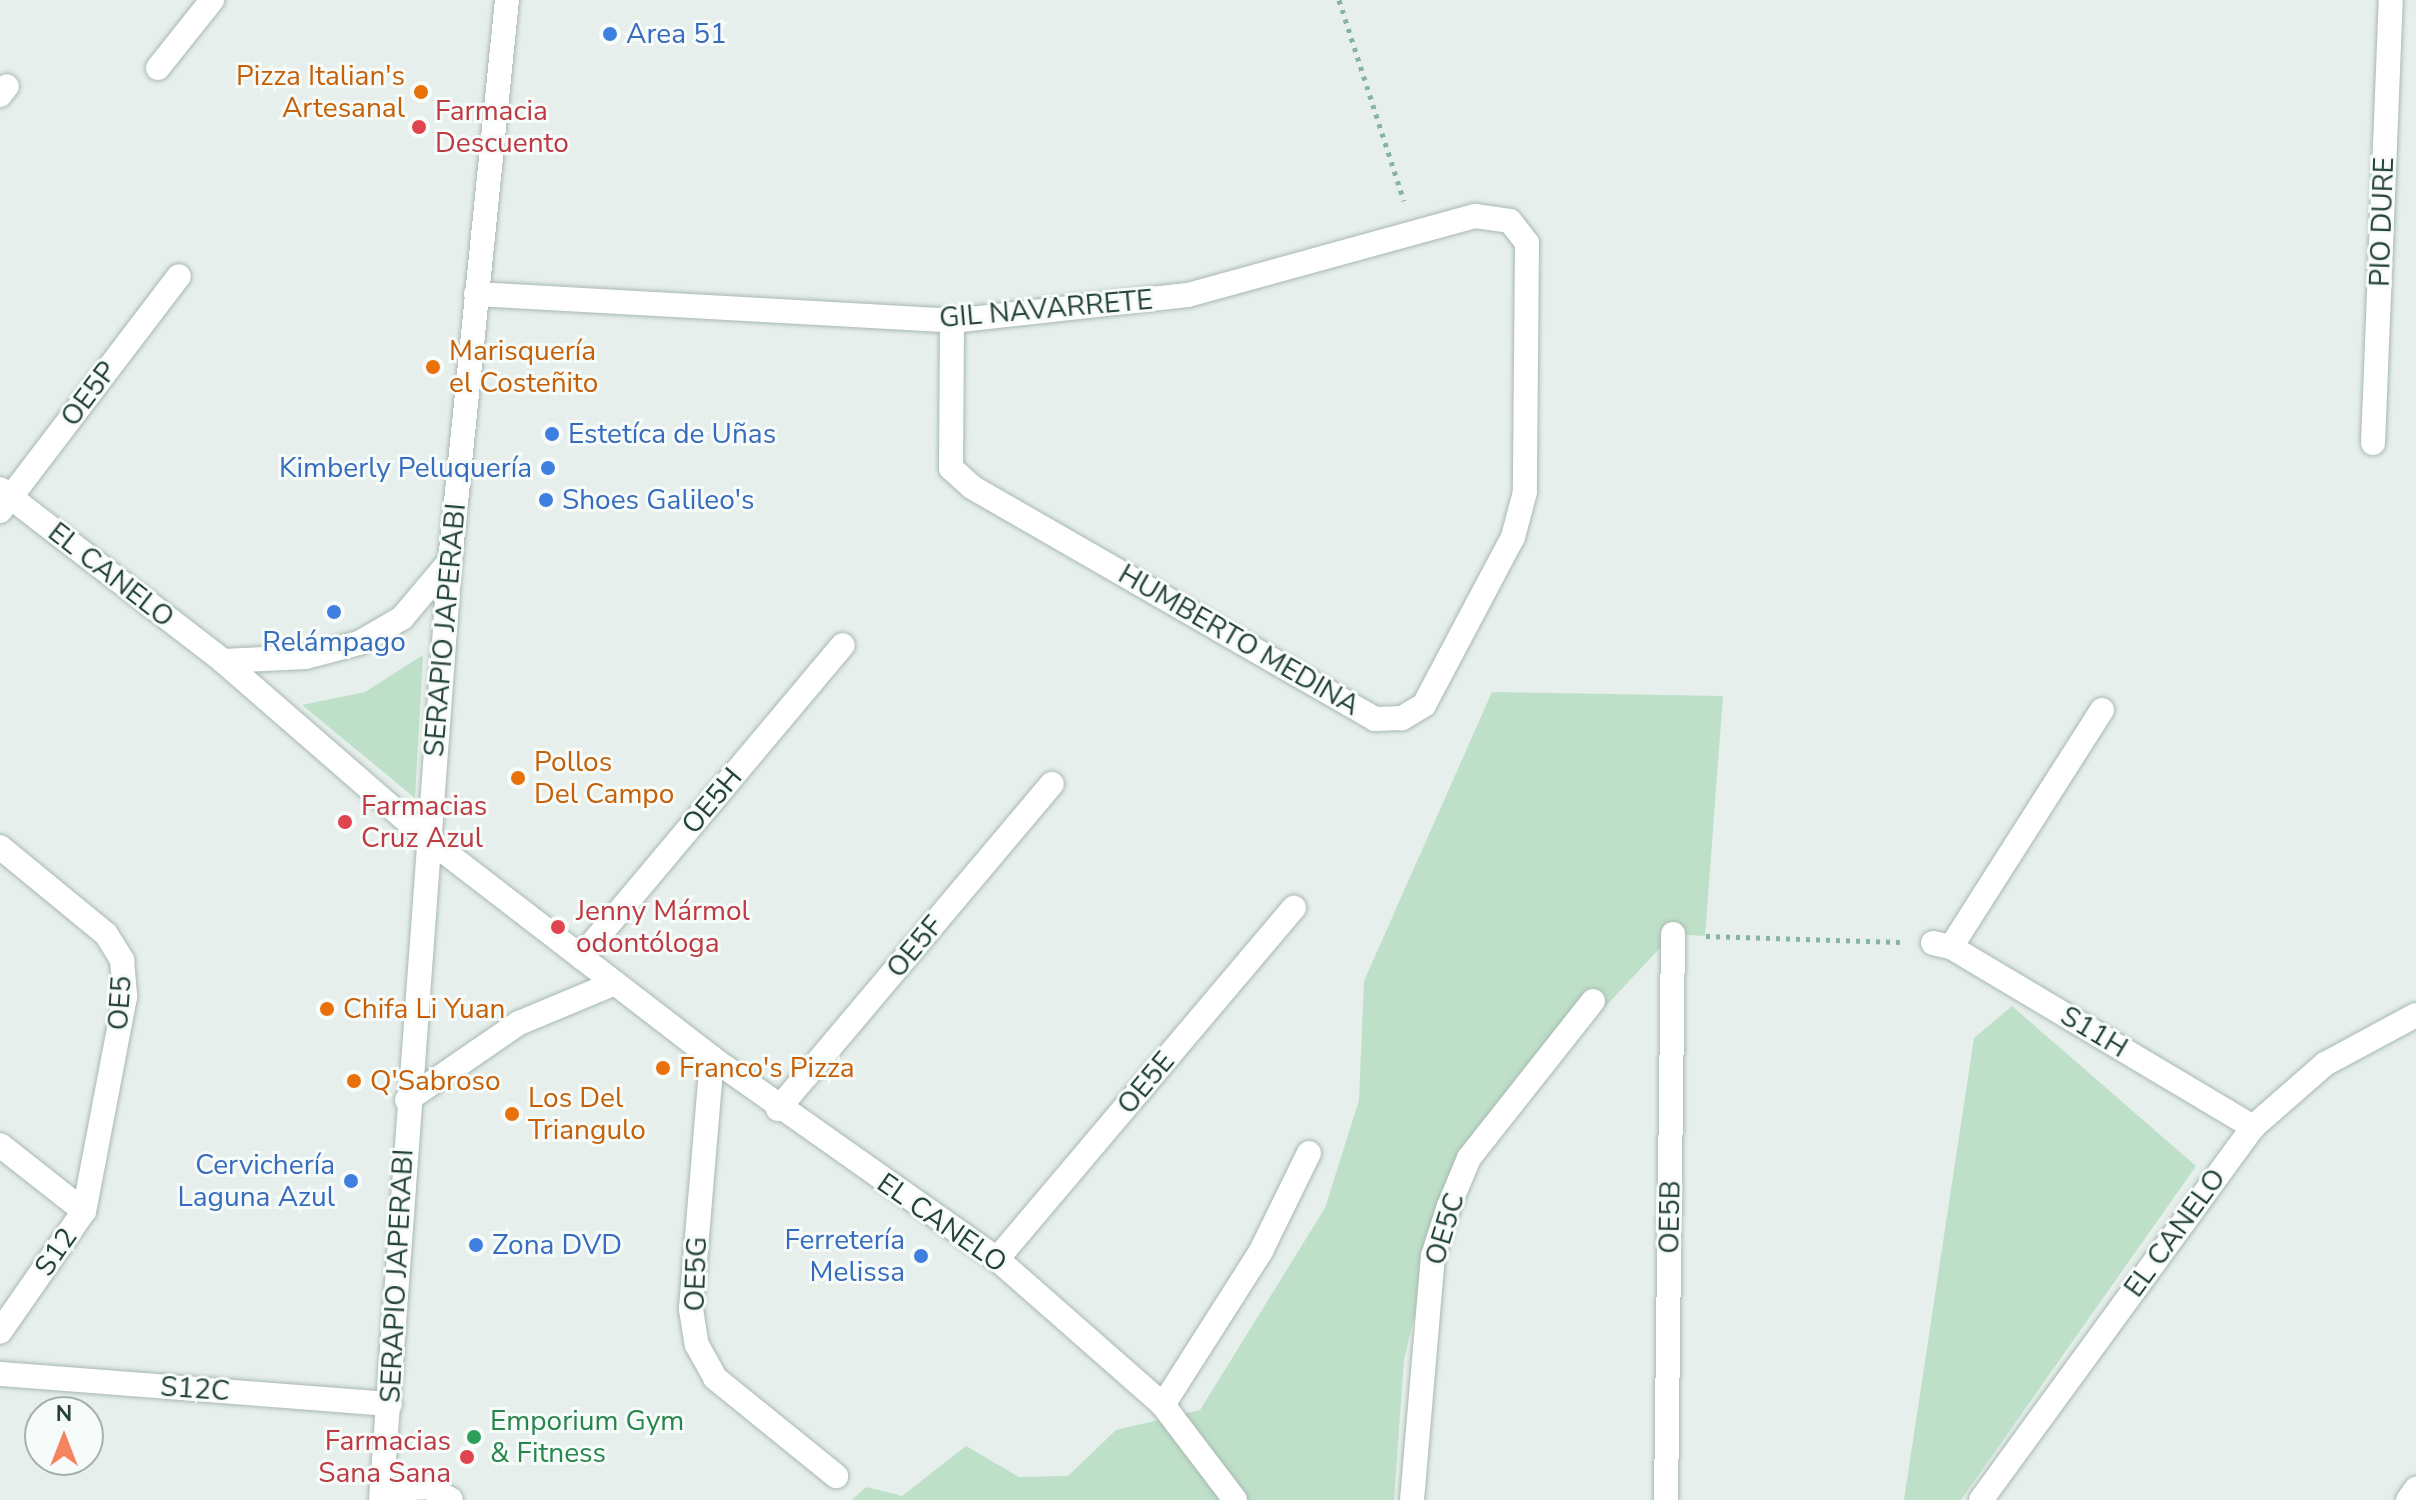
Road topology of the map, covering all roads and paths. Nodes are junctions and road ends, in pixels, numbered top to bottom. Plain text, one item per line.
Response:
1 (212, 0) edge
2 (507, 0) edge
3 (1339, 0) edge
4 (2391, 0) edge
5 (158, 68) dead end
6 (1510, 221) joint
7 (1415, 234) junction
8 (179, 276) dead end
9 (476, 294) junction
10 (952, 321) junction
11 (2373, 443) dead end
12 (3, 499) edge
13 (450, 561) junction
14 (843, 645) dead end
15 (223, 661) junction
16 (2102, 710) dead end
17 (1052, 784) dead end
18 (428, 839) junction
19 (0, 847) edge
20 (1294, 908) dead end
21 (1673, 934) joint
22 (1942, 945) junction
23 (581, 957) junction
24 (615, 983) junction
25 (1593, 1001) dead end
26 (2416, 1015) edge
27 (712, 1058) junction
28 (407, 1100) junction
29 (778, 1109) junction
30 (2253, 1127) junction
31 (0, 1145) edge
32 (1309, 1153) dead end
33 (84, 1211) junction
34 (997, 1259) junction
35 (0, 1332) edge
36 (0, 1374) edge
37 (390, 1404) junction
38 (1163, 1405) junction
39 (836, 1476) dead end
40 (2416, 1489) edge
41 (381, 1495) edge
42 (451, 1500) edge
43 (1235, 1500) edge
44 (1412, 1500) edge
45 (1666, 1500) edge
46 (1981, 1500) edge
47 (2408, 1500) edge

1 - 5 street
2 - 9 street, SERAPIO JAPERABI
3 - 7 path
4 - 11 street, PIO DURE
6 - 7 street, GIL NAVARRETE
6 - 10 street, HUMBERTO MEDINA
7 - 10 street, GIL NAVARRETE
8 - 12 street, OE5P
9 - 10 street, GIL NAVARRETE
9 - 13 street, SERAPIO JAPERABI
12 - 15 street, EL CANELO
13 - 15 street
13 - 18 street, SERAPIO JAPERABI
14 - 23 street, OE5H
15 - 18 street, EL CANELO
16 - 22 street
17 - 29 street, OE5F
18 - 23 street, EL CANELO
18 - 28 street, SERAPIO JAPERABI
19 - 33 street, OE5
20 - 34 street, OE5E
21 - 22 path
21 - 45 street, OE5B
22 - 30 street, S11H
23 - 24 street, EL CANELO
24 - 27 street, EL CANELO
24 - 28 street
25 - 44 street, OE5C
26 - 30 street, EL CANELO
27 - 29 street, EL CANELO
27 - 39 street, OE5G
28 - 37 street, SERAPIO JAPERABI
29 - 34 street, EL CANELO
30 - 46 street, EL CANELO
31 - 33 street
32 - 38 street
33 - 35 street, S12
34 - 38 street, EL CANELO
36 - 37 street, S12C
37 - 41 street, SERAPIO JAPERABI
38 - 43 street, EL CANELO
40 - 47 street
41 - 42 street

